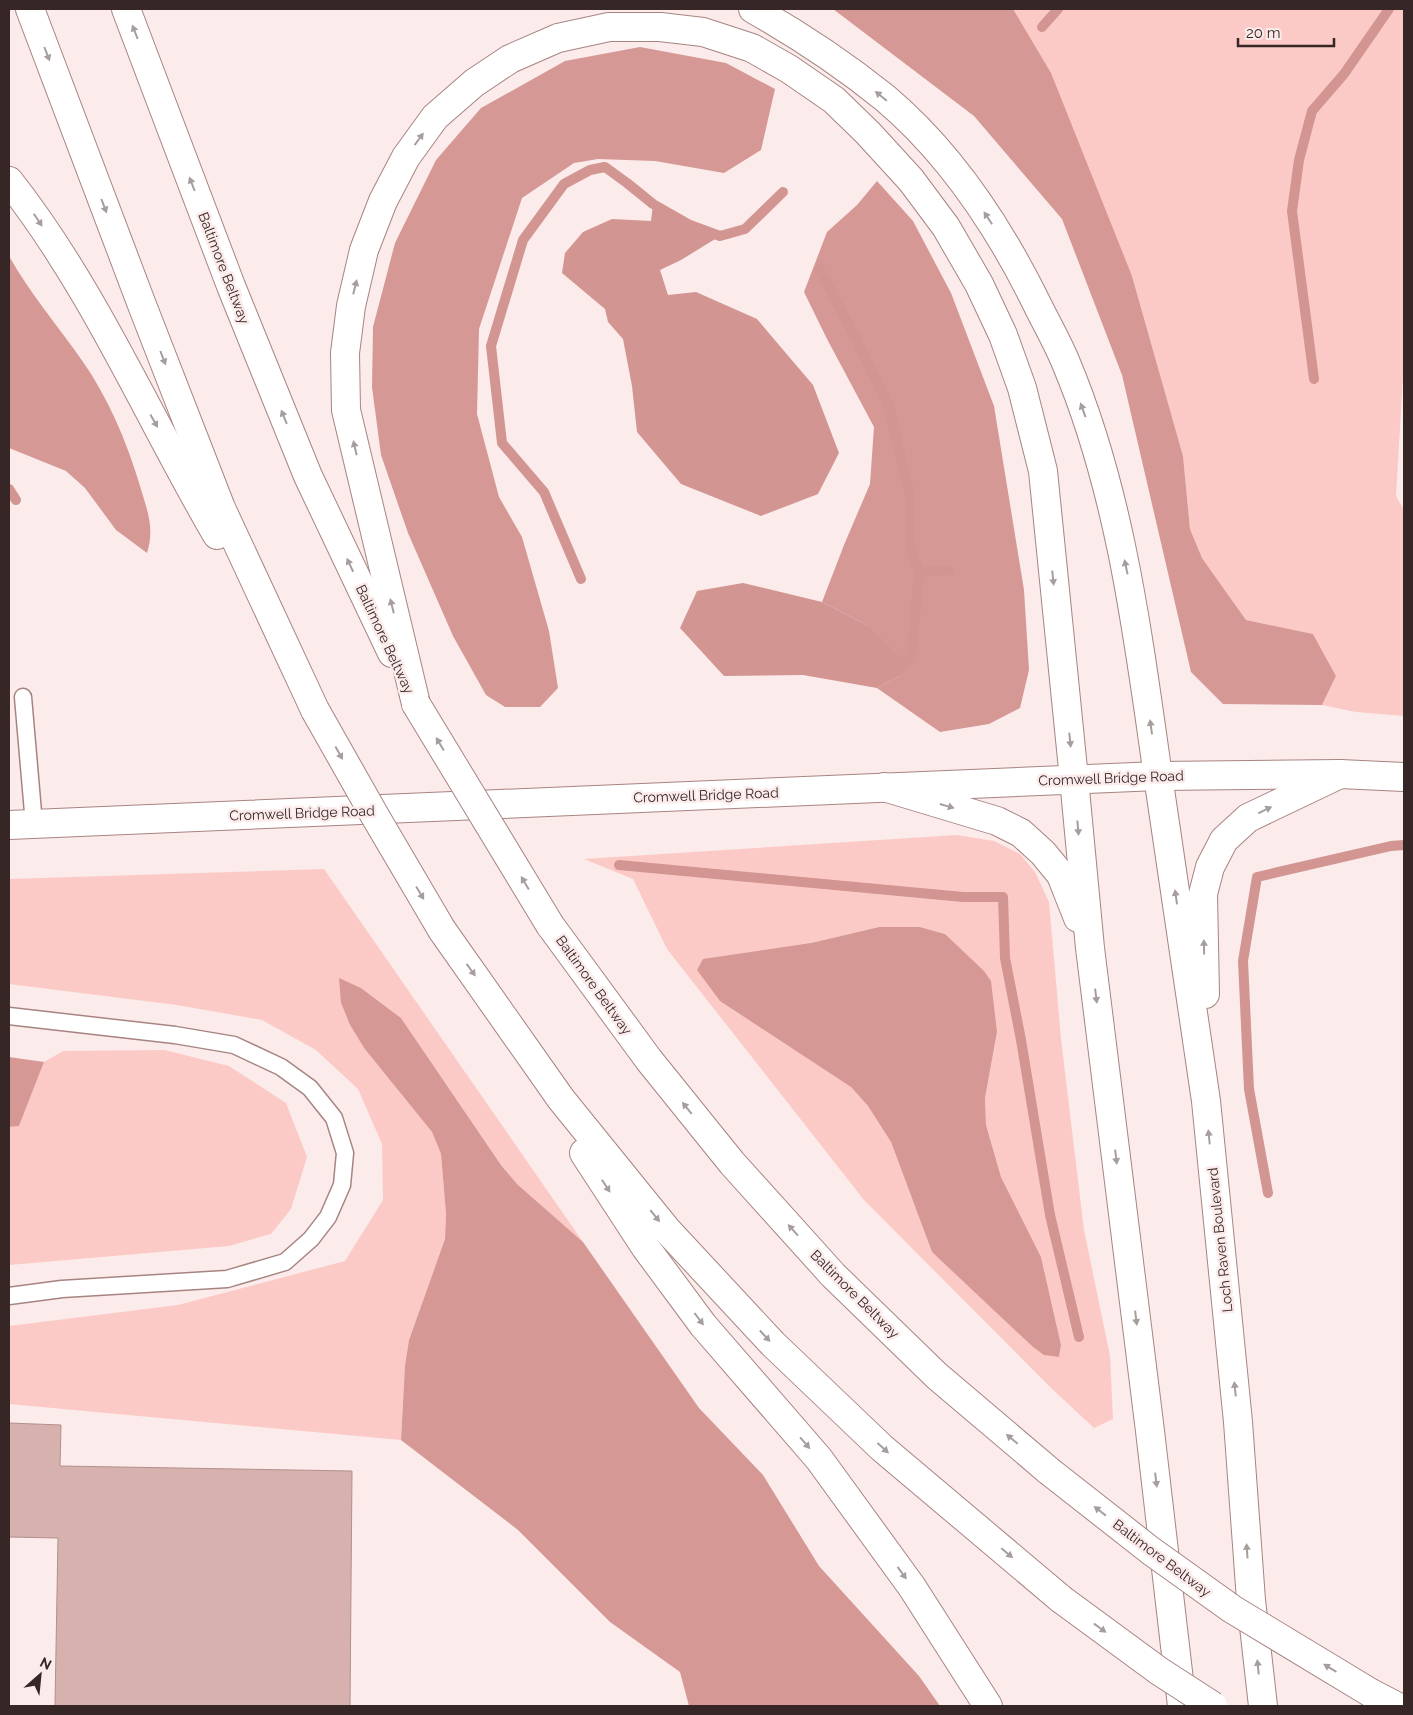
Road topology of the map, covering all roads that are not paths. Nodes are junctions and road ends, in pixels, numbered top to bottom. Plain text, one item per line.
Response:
1 (30, 9) edge
2 (126, 9) edge
3 (753, 9) edge
4 (9, 181) edge
5 (300, 677) junction
6 (23, 696) dead end
7 (416, 704) junction
8 (1340, 774) junction
9 (1158, 776) junction
10 (1404, 777) edge
11 (1074, 779) junction
12 (884, 788) junction
13 (21, 825) edge
14 (1090, 948) junction
15 (499, 1010) junction
16 (9, 1016) edge
17 (1206, 1101) junction
18 (9, 1296) edge
19 (988, 1706) edge
20 (1182, 1706) edge
21 (1213, 1706) edge
22 (1263, 1706) edge
23 (1396, 1706) edge

1 -> 5 main road
7 -> 2 main road, Baltimore Beltway
9 -> 3 main road, Loch Raven Boulevard
4 -> 5 main road
5 -> 15 main road, bridge
6 - 13 lane
7 -> 11 main road
23 -> 7 main road, Baltimore Beltway, bridge
8 - 9 main road, Cromwell Bridge Road
8 - 10 main road, Cromwell Bridge Road
17 -> 8 main road
9 - 11 main road, Cromwell Bridge Road
17 -> 9 main road, Loch Raven Boulevard
11 - 12 main road, Cromwell Bridge Road
11 -> 14 main road
12 - 13 main road, Cromwell Bridge Road
12 -> 14 main road
14 -> 20 main road
15 -> 19 main road
15 -> 21 main road, bridge
16 - 18 lane
22 -> 17 main road, Loch Raven Boulevard

